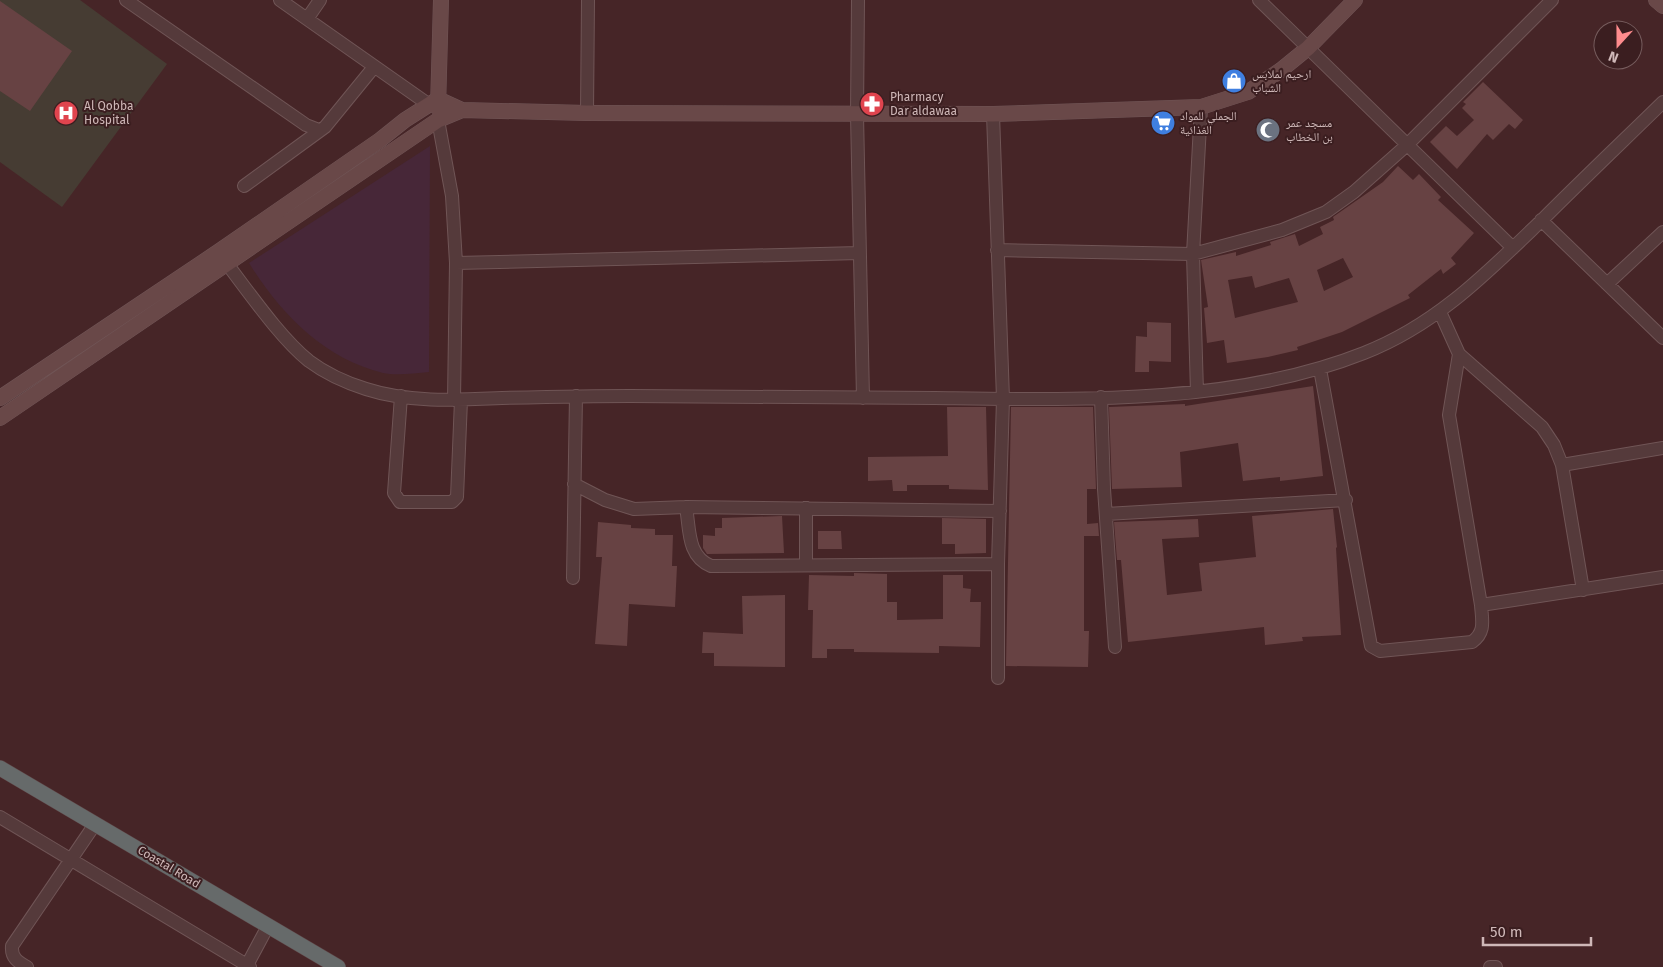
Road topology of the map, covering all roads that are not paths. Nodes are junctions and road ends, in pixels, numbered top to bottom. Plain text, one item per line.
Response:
1 (126, 0) edge
2 (280, 0) edge
3 (320, 0) edge
4 (441, 0) edge
5 (588, 0) edge
6 (858, 0) edge
7 (1259, 0) edge
8 (1354, 0) edge
9 (1552, 0) edge
10 (1656, 0) edge
11 (1663, 6) edge
12 (307, 19) junction
13 (1308, 48) junction
14 (374, 67) junction
15 (433, 102) junction
16 (1663, 102) edge
17 (1201, 107) junction
18 (462, 110) junction
19 (587, 113) junction
20 (993, 114) junction
21 (857, 115) junction
22 (438, 120) junction
23 (318, 130) junction
24 (1407, 145) junction
25 (244, 186) dead end
26 (1541, 220) junction
27 (1663, 232) edge
28 (1512, 248) junction
29 (997, 250) junction
30 (859, 252) junction
31 (1193, 254) junction
32 (222, 258) junction
33 (456, 263) junction
34 (1608, 284) junction
35 (1440, 312) junction
36 (1663, 338) edge
37 (1459, 354) junction
38 (1320, 369) junction
39 (1197, 392) junction
40 (401, 396) junction
41 (576, 396) junction
42 (1101, 397) junction
43 (0, 398) edge
44 (863, 398) junction
45 (1003, 399) junction
46 (458, 400) junction
47 (0, 418) edge
48 (1663, 448) edge
49 (1562, 465) junction
50 (574, 484) junction
51 (1346, 500) junction
52 (686, 507) junction
53 (806, 508) junction
54 (1000, 511) junction
55 (1106, 514) junction
56 (998, 564) junction
57 (806, 565) junction
58 (1663, 577) edge
59 (573, 578) dead end
60 (1584, 590) junction
61 (1481, 605) junction
62 (1115, 647) dead end
63 (998, 678) dead end
64 (0, 768) edge
65 (0, 817) edge
66 (95, 824) junction
67 (71, 860) junction
68 (268, 926) junction
69 (248, 966) edge
70 (27, 967) edge
71 (338, 967) edge
72 (1490, 967) edge
73 (1496, 967) edge

1 - 23 street
2 - 12 street
3 - 12 street
4 - 15 main road
5 - 19 street
6 - 21 street
7 - 13 street
8 - 13 main road
9 - 24 street
10 - 11 main road
12 - 14 street
13 - 17 main road
13 - 24 street
14 - 15 street
14 - 23 street
15 - 18 main road
15 - 22 main road
15 - 32 main road
16 - 26 street
17 - 20 main road
17 - 31 street
18 - 19 main road
18 - 22 main road
19 - 21 main road
20 - 21 main road
20 - 29 street
21 - 30 street
22 - 32 main road
22 - 33 street
23 - 25 street
24 - 28 street
24 - 31 street
26 - 28 street
26 - 34 street
27 - 34 street
28 - 35 street
29 - 31 street
29 - 45 street
30 - 33 street
30 - 44 street
31 - 39 street
32 - 40 street
32 - 43 main road
32 - 47 main road
33 - 46 street
34 - 36 street
35 - 37 street
35 - 38 street
37 - 49 street
37 - 61 street
38 - 39 street
38 - 51 street
39 - 42 street
40 - 46 street
40 - 46 street
41 - 44 street
41 - 46 street
41 - 50 street
42 - 45 street
42 - 55 street
44 - 45 street
45 - 54 street
48 - 49 street
49 - 60 street
50 - 52 street
50 - 59 street
51 - 55 street
51 - 61 street
52 - 53 street
52 - 57 street
53 - 54 street
53 - 57 street
54 - 56 street
55 - 62 street
56 - 57 street
56 - 63 street
58 - 60 street
60 - 61 street
64 - 66 highway, Coastal Road
65 - 67 street
66 - 67 street
66 - 68 highway, Coastal Road
67 - 69 street
67 - 70 street
68 - 69 street
68 - 71 highway, Coastal Road
72 - 73 street

